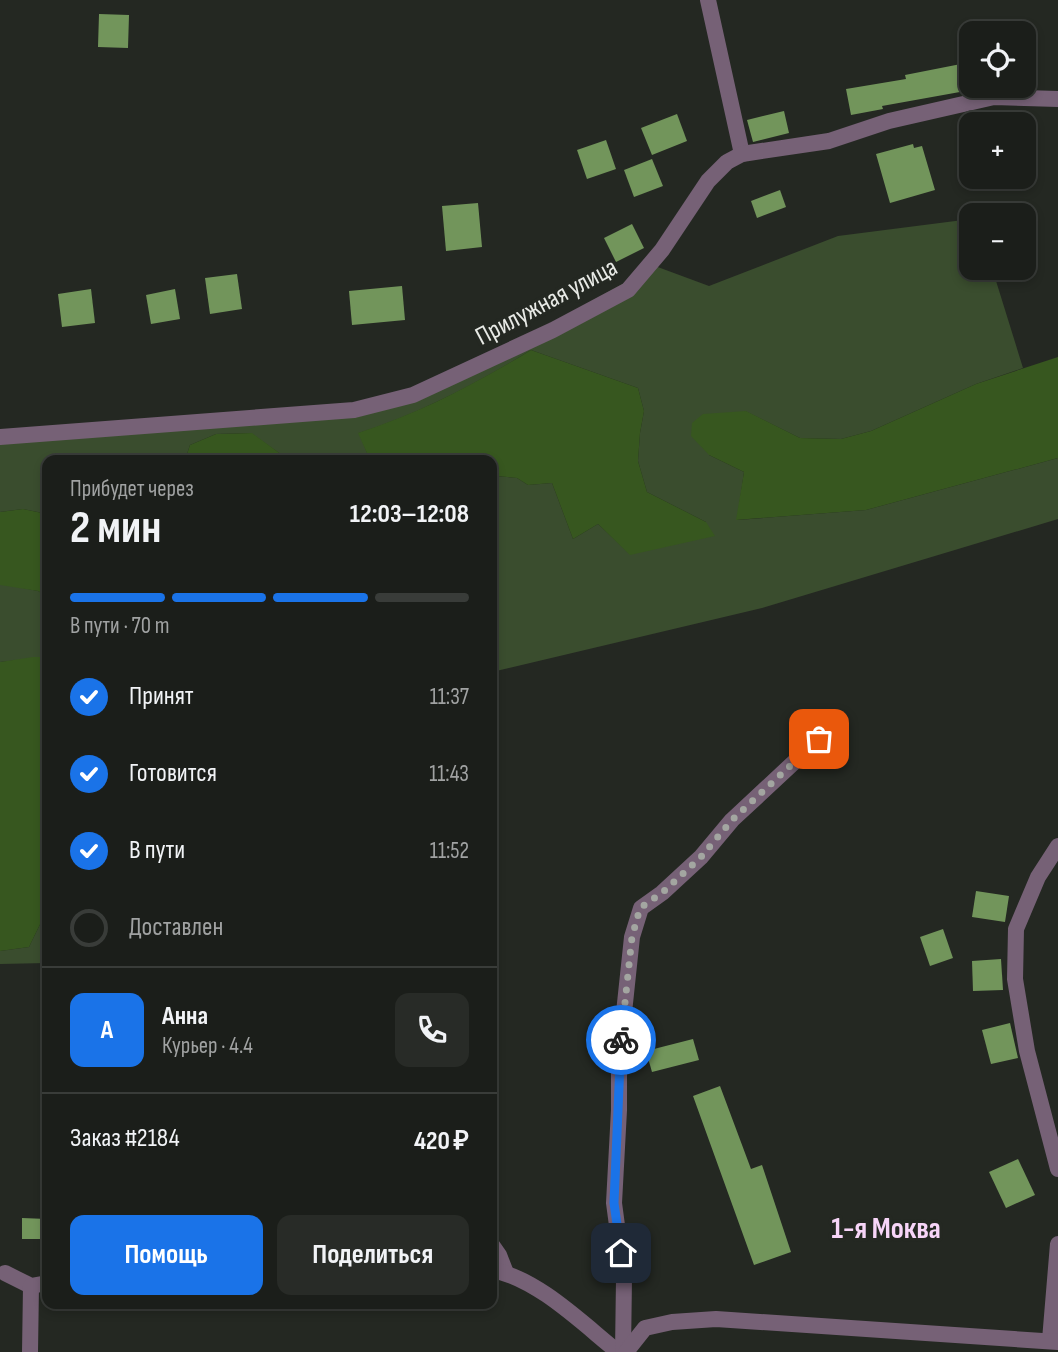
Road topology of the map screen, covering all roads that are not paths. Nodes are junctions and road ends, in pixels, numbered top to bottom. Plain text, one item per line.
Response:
1 (708, 0) edge
2 (1058, 99) edge
3 (742, 154) junction
4 (0, 437) edge
5 (819, 739) dead end
6 (1058, 846) edge
7 (1058, 1169) edge
8 (1058, 1244) edge
9 (497, 1252) edge
10 (499, 1271) edge
11 (5, 1273) dead end
12 (42, 1284) edge
13 (31, 1286) junction
14 (1054, 1341) edge
15 (30, 1352) edge
16 (623, 1352) edge

1 - 3 street
2 - 3 street, Прилужная улица
3 - 4 street, Прилужная улица
5 - 16 street
6 - 7 street
8 - 14 street
9 - 10 street
10 - 16 street
11 - 13 street
12 - 13 street
13 - 15 street
14 - 16 street

